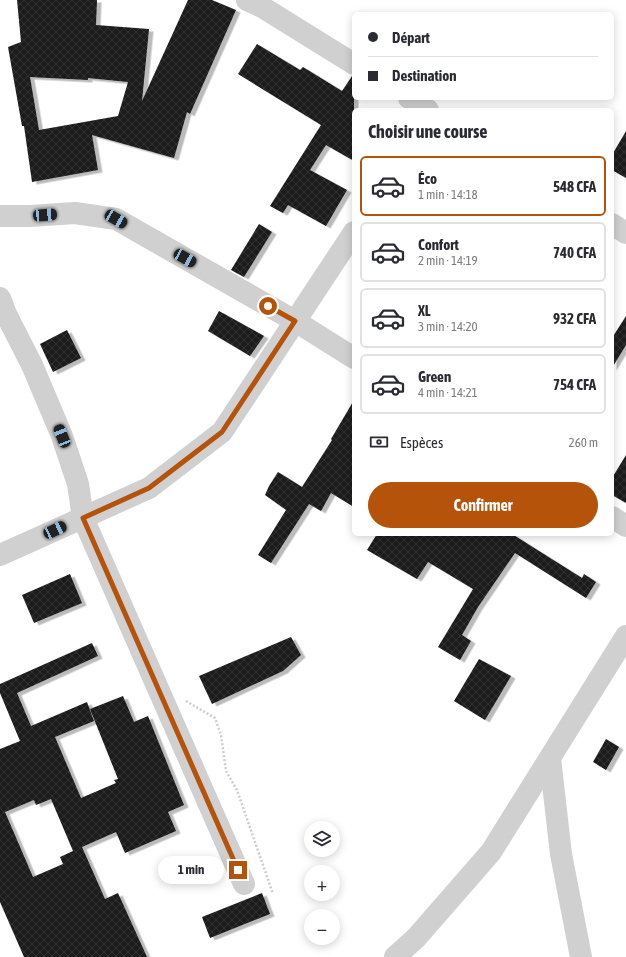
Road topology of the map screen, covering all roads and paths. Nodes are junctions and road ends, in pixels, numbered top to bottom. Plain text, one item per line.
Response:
1 (246, 0) edge
2 (352, 63) edge
3 (412, 100) edge
4 (425, 108) edge
5 (0, 216) edge
6 (614, 225) edge
7 (626, 232) edge
8 (352, 235) edge
9 (0, 298) edge
10 (295, 321) junction
11 (352, 357) edge
12 (83, 518) junction
13 (614, 518) edge
14 (626, 526) edge
15 (0, 555) edge
16 (626, 636) edge
17 (164, 702) junction
18 (550, 758) junction
19 (244, 884) dead end
20 (273, 894) dead end
21 (395, 957) edge
22 (581, 957) edge

1 - 2 street
3 - 4 street
5 - 10 street
6 - 7 street
8 - 10 street
9 - 12 street
10 - 11 street
10 - 12 street
12 - 15 street
12 - 17 street
13 - 14 street
16 - 18 street
17 - 19 street
17 - 20 path
18 - 21 street
18 - 22 street

